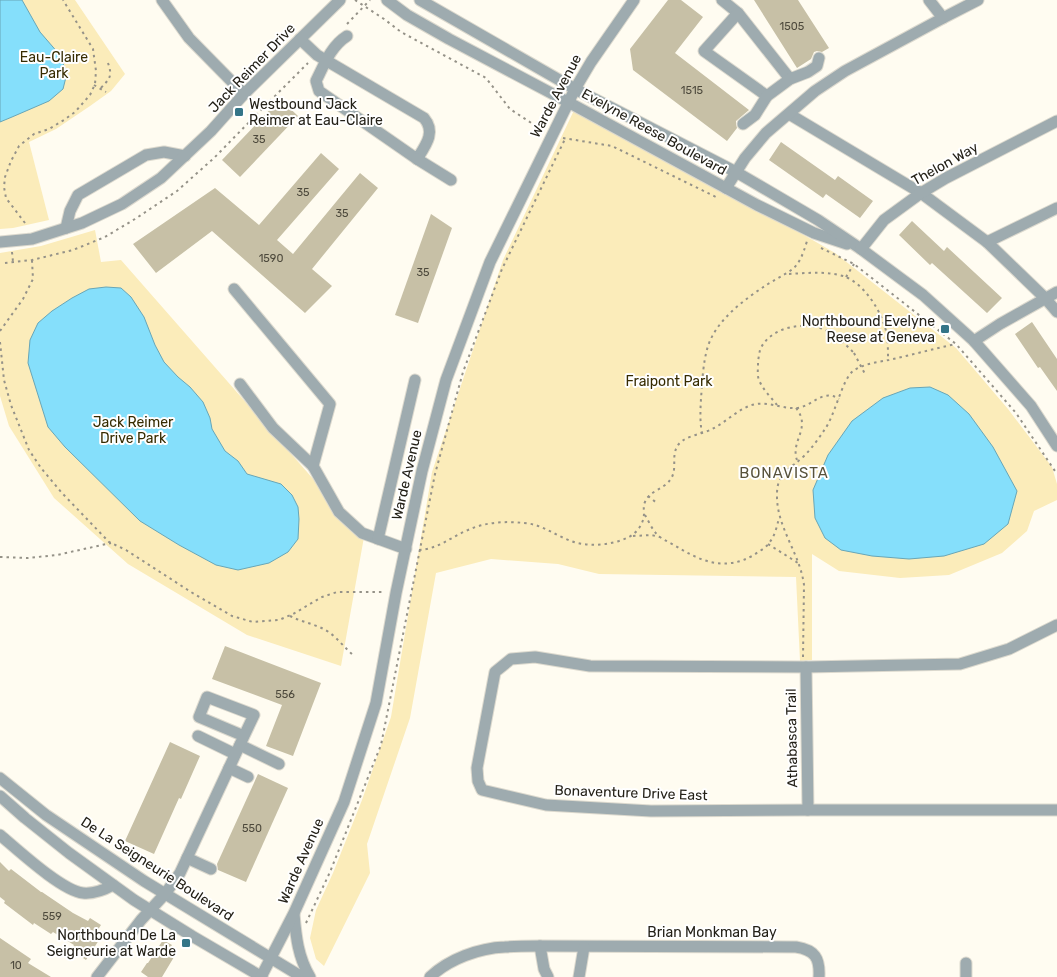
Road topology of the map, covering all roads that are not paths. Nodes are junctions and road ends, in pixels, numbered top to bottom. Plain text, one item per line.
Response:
1 (162, 0) edge
2 (340, 0) edge
3 (387, 0) edge
4 (420, 0) edge
5 (634, 0) edge
6 (722, 0) edge
7 (929, 0) edge
8 (978, 0) edge
9 (738, 13) junction
10 (943, 18) junction
11 (347, 36) dead end
12 (300, 39) junction
13 (819, 58) dead end
14 (327, 61) junction
15 (790, 79) junction
16 (575, 89) junction
17 (244, 94) junction
18 (767, 96) junction
19 (568, 102) junction
20 (789, 114) junction
21 (1057, 121) edge
22 (743, 124) dead end
23 (185, 156) junction
24 (417, 159) junction
25 (736, 172) junction
26 (451, 180) dead end
27 (726, 188) junction
28 (921, 194) junction
29 (1057, 208) edge
30 (66, 228) junction
31 (0, 242) edge
32 (987, 242) junction
33 (860, 249) junction
34 (234, 289) dead end
35 (1057, 292) edge
36 (1045, 298) junction
37 (1057, 312) edge
38 (974, 342) junction
39 (415, 380) dead end
40 (240, 384) dead end
41 (1057, 446) edge
42 (313, 466) junction
43 (378, 539) junction
44 (406, 549) junction
45 (1057, 625) edge
46 (804, 667) junction
47 (198, 736) dead end
48 (240, 745) junction
49 (279, 764) dead end
50 (229, 768) junction
51 (248, 777) dead end
52 (0, 778) edge
53 (0, 796) edge
54 (808, 810) junction
55 (1057, 810) edge
56 (0, 835) edge
57 (187, 858) junction
58 (211, 869) dead end
59 (113, 885) junction
60 (165, 894) junction
61 (150, 910) junction
62 (294, 913) junction
63 (540, 946) junction
64 (584, 947) junction
65 (271, 958) junction
66 (966, 963) dead end
67 (96, 977) edge
68 (262, 977) edge
69 (302, 977) edge
70 (310, 977) edge
71 (430, 977) edge
72 (548, 977) edge
73 (579, 977) edge
74 (818, 977) edge
75 (966, 977) edge

1 - 17 street
2 - 12 street, Jack Reimer Drive
3 - 19 street, Evelyne Reese Boulevard
4 - 16 street, Evelyne Reese Boulevard
5 - 16 street, Warde Avenue
6 - 9 street
7 - 10 street
8 - 10 street
9 - 15 street
9 - 18 street
10 - 20 street
11 - 14 street
12 - 14 street
12 - 17 street, Jack Reimer Drive
13 - 15 street
14 - 24 street
14 - 24 street
15 - 18 street
16 - 19 street, Warde Avenue
16 - 25 street, Evelyne Reese Boulevard
17 - 23 street, Jack Reimer Drive
18 - 22 street
19 - 27 street, Evelyne Reese Boulevard
19 - 44 street, Warde Avenue
20 - 25 street
20 - 28 street
21 - 28 street, Thelon Way
23 - 30 street, Jack Reimer Drive
23 - 30 street
24 - 26 street
25 - 27 street
25 - 33 street, Evelyne Reese Boulevard
27 - 33 street, Evelyne Reese Boulevard
28 - 32 street
28 - 33 street, Thelon Way
29 - 32 street
30 - 31 street, Jack Reimer Drive
32 - 36 street
33 - 38 street, Evelyne Reese Boulevard
34 - 42 street
35 - 36 street
36 - 37 street
36 - 38 street
38 - 41 street, Evelyne Reese Boulevard
39 - 43 street
40 - 42 street
42 - 43 street
43 - 44 street
44 - 62 street, Warde Avenue
45 - 46 street, Bonaventure Drive East
46 - 54 street, Athabasca Trail
46 - 54 street, Bonaventure Drive East
47 - 48 street
48 - 48 street
48 - 49 street
48 - 50 street
50 - 51 street
50 - 57 street
52 - 60 street, De La Seigneurie Boulevard
53 - 59 street
54 - 55 street, Bonaventure Drive East
56 - 59 street
57 - 58 street
57 - 60 street
59 - 61 street
60 - 61 street
60 - 65 street, De La Seigneurie Boulevard
61 - 67 street
61 - 68 street
62 - 65 street, Warde Avenue
62 - 70 street
63 - 64 street, Brian Monkman Bay
63 - 71 street, Brian Monkman Bay
63 - 72 street
64 - 73 street
64 - 74 street, Brian Monkman Bay
65 - 68 street, Warde Avenue
65 - 69 street, De La Seigneurie Boulevard
66 - 75 street

